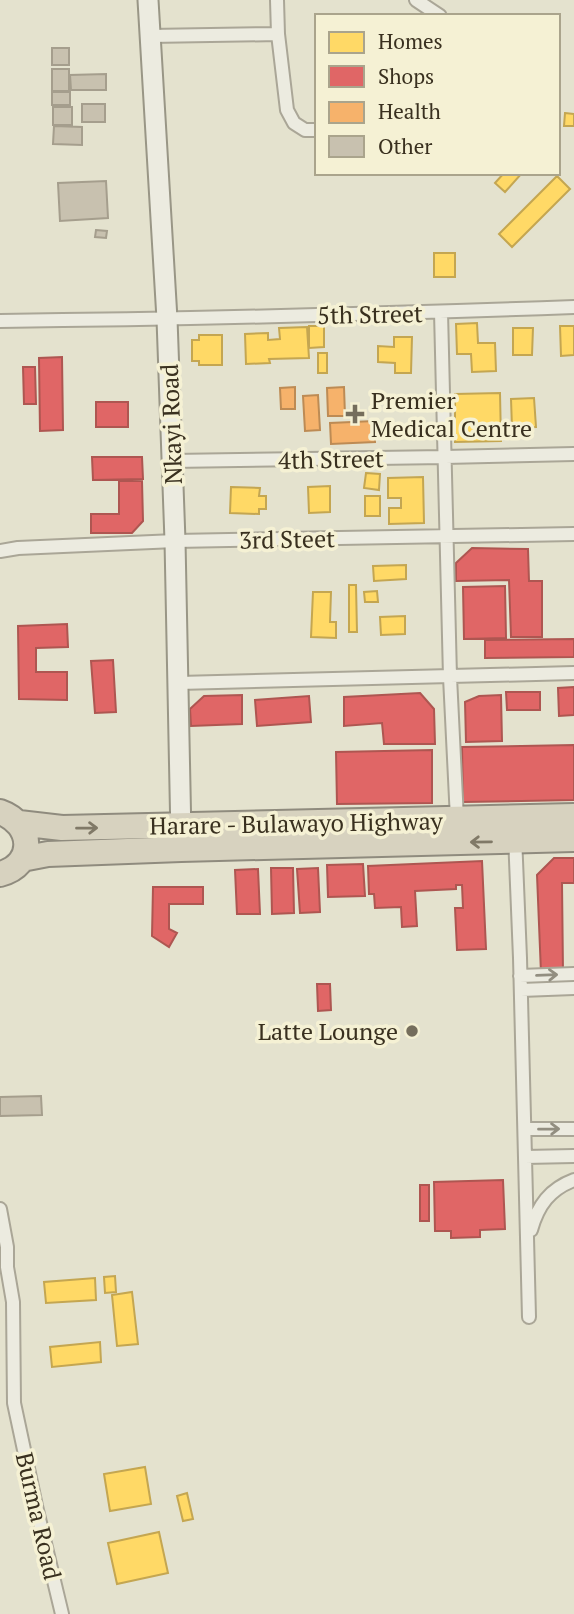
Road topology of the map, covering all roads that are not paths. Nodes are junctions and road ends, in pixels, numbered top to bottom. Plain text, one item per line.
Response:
1 (148, 0) edge
2 (277, 0) edge
3 (416, 0) edge
4 (437, 14) edge
5 (278, 34) junction
6 (150, 36) junction
7 (315, 130) edge
8 (574, 307) edge
9 (441, 312) junction
10 (167, 319) junction
11 (0, 321) edge
12 (574, 453) edge
13 (445, 457) junction
14 (172, 461) junction
15 (574, 534) edge
16 (445, 536) junction
17 (175, 541) junction
18 (0, 551) edge
19 (574, 673) edge
20 (450, 677) junction
21 (179, 682) junction
22 (0, 794) edge
23 (574, 816) edge
24 (10, 818) edge
25 (457, 819) junction
26 (515, 830) junction
27 (296, 834) junction
28 (181, 837) junction
29 (574, 839) edge
30 (7, 871) edge
31 (574, 974) edge
32 (521, 983) junction
33 (574, 988) edge
34 (524, 1129) junction
35 (574, 1129) edge
36 (574, 1156) edge
37 (525, 1157) junction
38 (574, 1180) edge
39 (0, 1209) edge
40 (528, 1241) junction
41 (4, 1255) edge
42 (530, 1317) dead end
43 (14, 1403) junction
44 (0, 1406) edge
45 (62, 1614) edge

1 - 6 main road, Nkayi Road
2 - 5 street
3 - 4 street
5 - 6 street
5 - 7 street
6 - 10 main road, Nkayi Road
8 - 9 street, 5th Street
9 - 10 street, 5th Street
9 - 13 street
10 - 11 street, 5th Street
10 - 14 main road, Nkayi Road
12 - 13 street, 4th Street
13 - 14 street, 4th Street
13 - 16 street
14 - 17 main road, Nkayi Road
15 - 16 street, 3rd Steet
16 - 17 street, 3rd Steet
16 - 20 street
17 - 18 street, 3rd Steet
17 - 21 main road, Nkayi Road
19 - 20 street
20 - 21 street
20 - 25 street
21 - 28 main road, Nkayi Road
22 - 24 highway
23 - 26 highway, Harare - Bulawayo Highway
24 -> 28 highway, Harare - Bulawayo Highway
24 - 30 highway, Harare - Bulawayo Highway
25 - 26 highway, Harare - Bulawayo Highway
25 - 27 highway, Harare - Bulawayo Highway
26 -> 27 highway, Harare - Bulawayo Highway
26 - 29 highway, Harare - Bulawayo Highway
26 - 32 street
27 - 28 highway, Harare - Bulawayo Highway
28 - 30 highway, Harare - Bulawayo Highway
32 -> 31 street
32 - 33 street
32 - 34 street
34 -> 35 street
34 - 37 street
36 - 37 street
37 - 40 street
38 - 40 street
39 - 41 street, Burma Road
40 - 42 street
41 - 43 street, Burma Road
43 - 44 street
43 - 45 street, Burma Road

